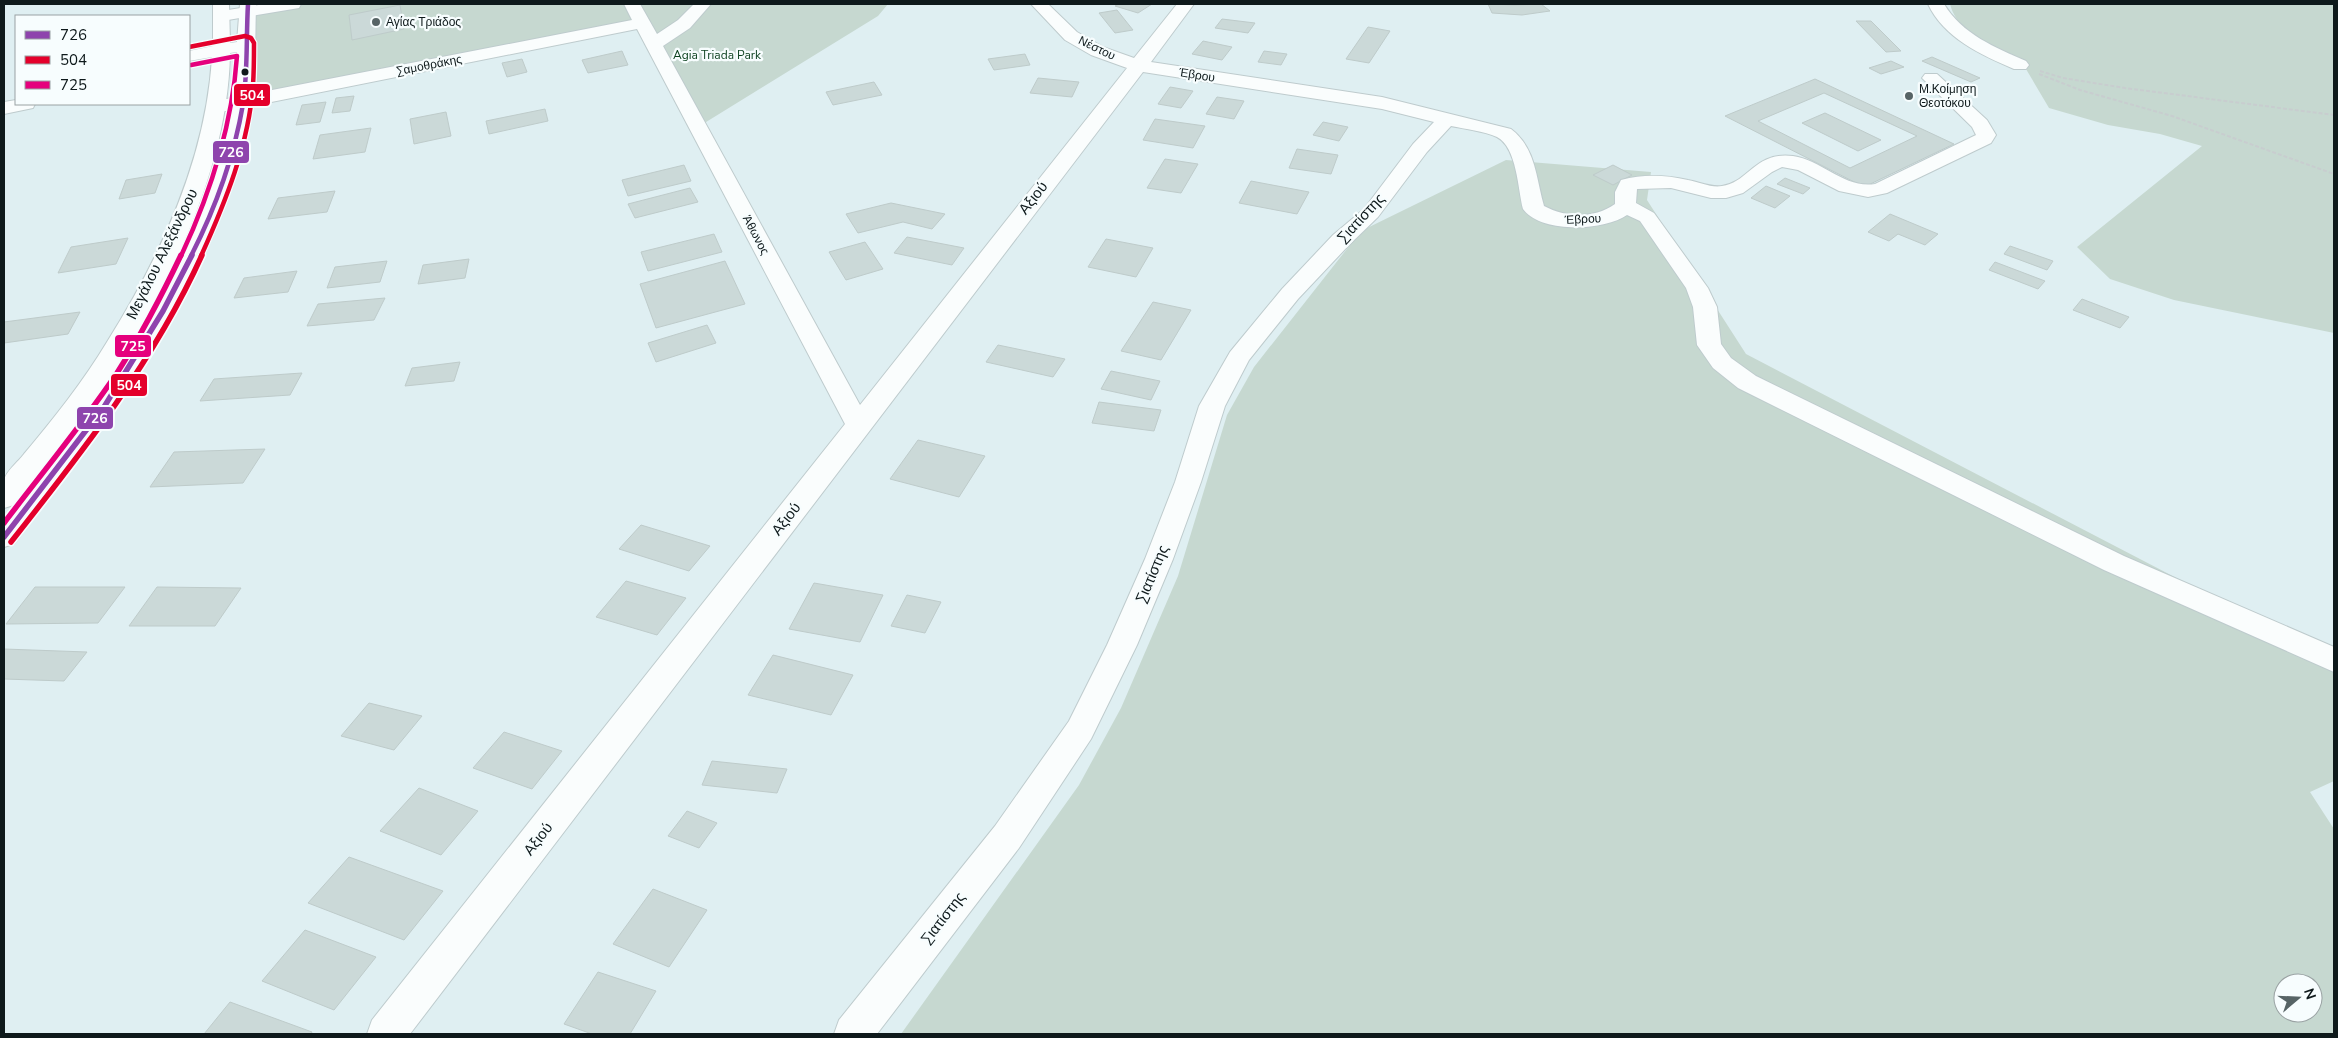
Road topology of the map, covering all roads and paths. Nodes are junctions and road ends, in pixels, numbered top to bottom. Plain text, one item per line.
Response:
1 (293, 4) edge
2 (632, 4) edge
3 (703, 4) edge
4 (1039, 4) edge
5 (1186, 4) edge
6 (1936, 4) edge
7 (248, 8) edge
8 (222, 10) edge
9 (642, 22) junction
10 (654, 44) junction
11 (246, 53) junction
12 (190, 56) edge
13 (220, 58) junction
14 (1136, 65) junction
15 (2020, 65) junction
16 (190, 72) edge
17 (1931, 78) dead end
18 (243, 103) junction
19 (20, 105) edge
20 (4, 108) edge
21 (216, 108) junction
22 (2334, 115) edge
23 (1447, 119) junction
24 (2334, 174) edge
25 (1626, 206) junction
26 (858, 425) junction
27 (4, 498) edge
28 (4, 537) edge
29 (2334, 660) edge
30 (386, 1034) edge
31 (853, 1034) edge

1 - 7 street
2 - 9 street, Άθωνος
3 - 10 street
4 - 14 street, Νέστου
5 - 14 street, Αξιού
6 - 15 street
7 - 8 street
7 - 11 street, Μεγάλου Αλεξάνδρου
8 - 13 street, Μεγάλου Αλεξάνδρου
9 - 10 street, Άθωνος
9 - 18 street, Σαμοθράκης
10 - 26 street, Άθωνος
11 - 13 street
11 - 18 street, Μεγάλου Αλεξάνδρου
12 - 13 street
13 - 16 street
13 - 21 street, Μεγάλου Αλεξάνδρου
14 - 23 street, Έβρου
14 - 26 street, Αξιού
15 - 22 path
15 - 24 path
17 - 25 street
18 - 21 street, Σαμοθράκης
18 - 28 street, Μεγάλου Αλεξάνδρου
19 - 20 street
21 - 27 street, Μεγάλου Αλεξάνδρου
23 - 25 street, Έβρου
23 - 31 street, Σιατίστης
25 - 29 street
26 - 30 street, Αξιού

